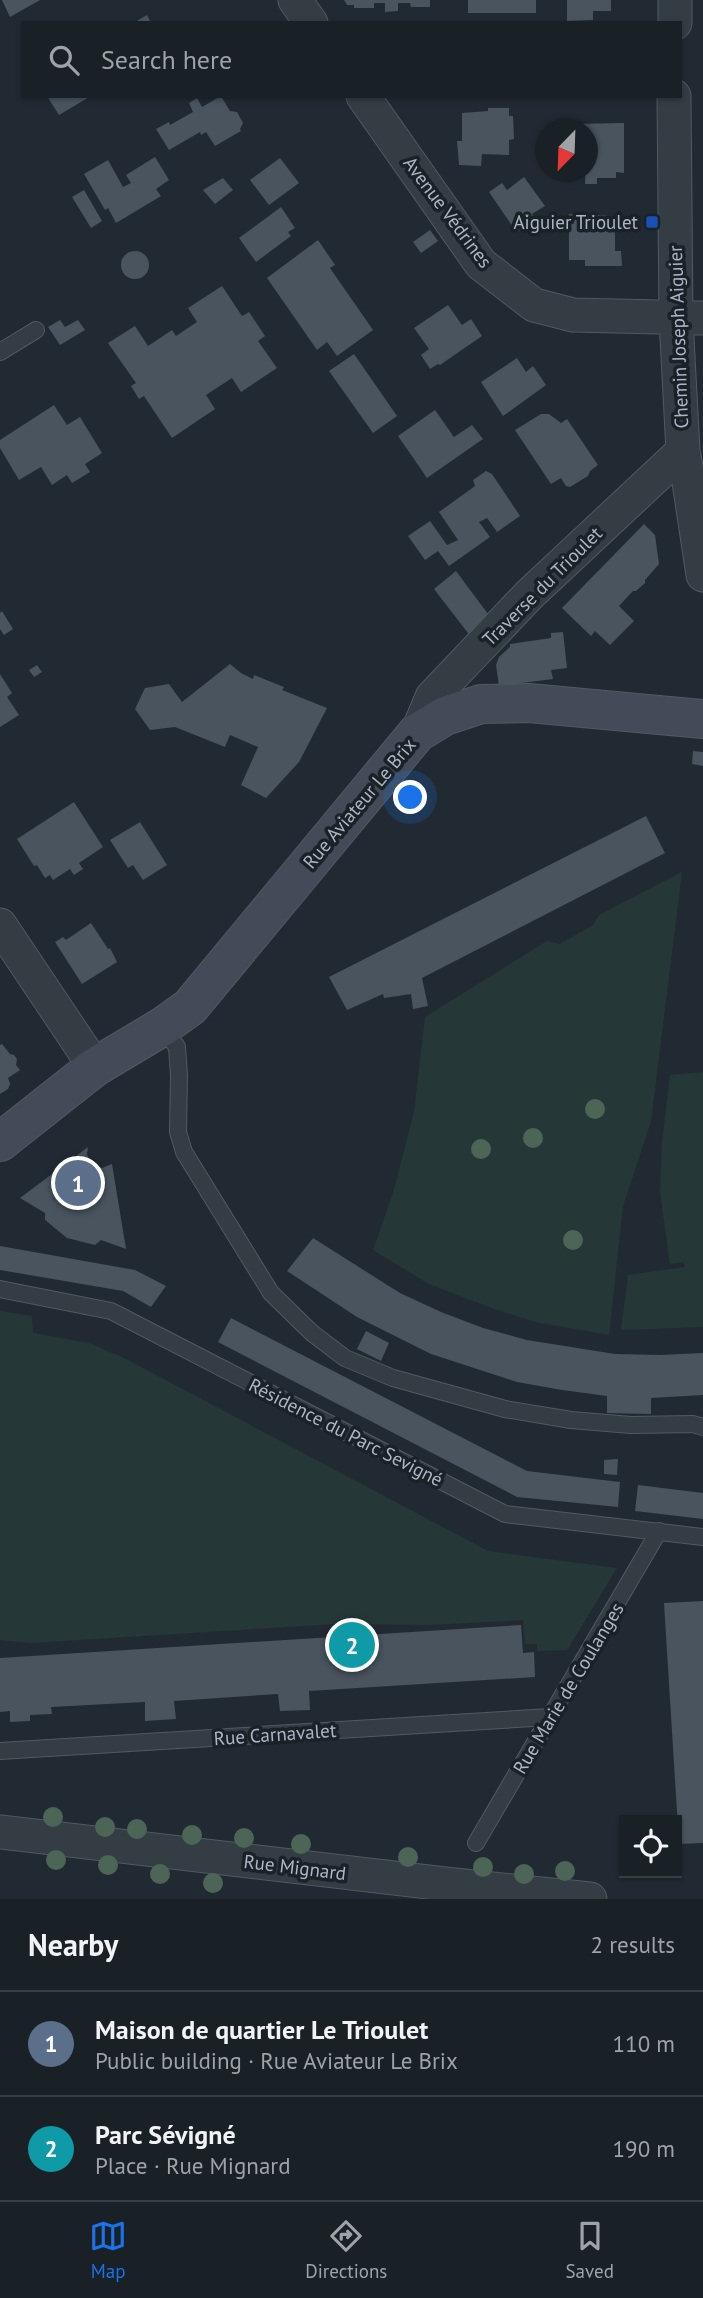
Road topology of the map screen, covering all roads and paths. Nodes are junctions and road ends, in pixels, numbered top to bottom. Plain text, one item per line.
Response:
1 (295, 0) edge
2 (675, 0) edge
3 (310, 21) edge
4 (675, 21) edge
5 (364, 98) edge
6 (674, 98) edge
7 (689, 319) edge
8 (36, 330) dead end
9 (0, 352) edge
10 (683, 451) junction
11 (703, 575) edge
12 (703, 719) edge
13 (417, 733) junction
14 (0, 925) edge
15 (162, 1027) junction
16 (95, 1067) junction
17 (0, 1142) edge
18 (0, 1169) edge
19 (0, 1289) edge
20 (703, 1427) edge
21 (659, 1531) junction
22 (703, 1537) edge
23 (550, 1717) junction
24 (0, 1751) edge
25 (0, 1832) edge
26 (475, 1843) dead end
27 (590, 1899) edge

1 - 3 street
2 - 4 street
5 - 7 street, Avenue Védrines
6 - 7 street, Chemin Joseph Aiguier
7 - 10 street, Chemin Joseph Aiguier
8 - 9 lane
10 - 11 street, Chemin Joseph Aiguier
10 - 13 street, Traverse du Trioulet
12 - 13 main road, Rue Aviateur Le Brix
13 - 15 main road, Rue Aviateur Le Brix
14 - 16 street
15 - 16 main road, Rue Aviateur Le Brix
15 - 18 main road, Rue Aviateur Le Brix
15 - 20 lane
16 - 17 main road, Rue Aviateur Le Brix
19 - 21 lane, Résidence du Parc Sevigné
21 - 22 lane, Résidence du Parc Sevigné
21 - 23 lane, Rue Marie de Coulanges
23 - 24 lane, Rue Carnavalet
23 - 26 lane, Rue Marie de Coulanges
25 - 27 street, Rue Mignard

